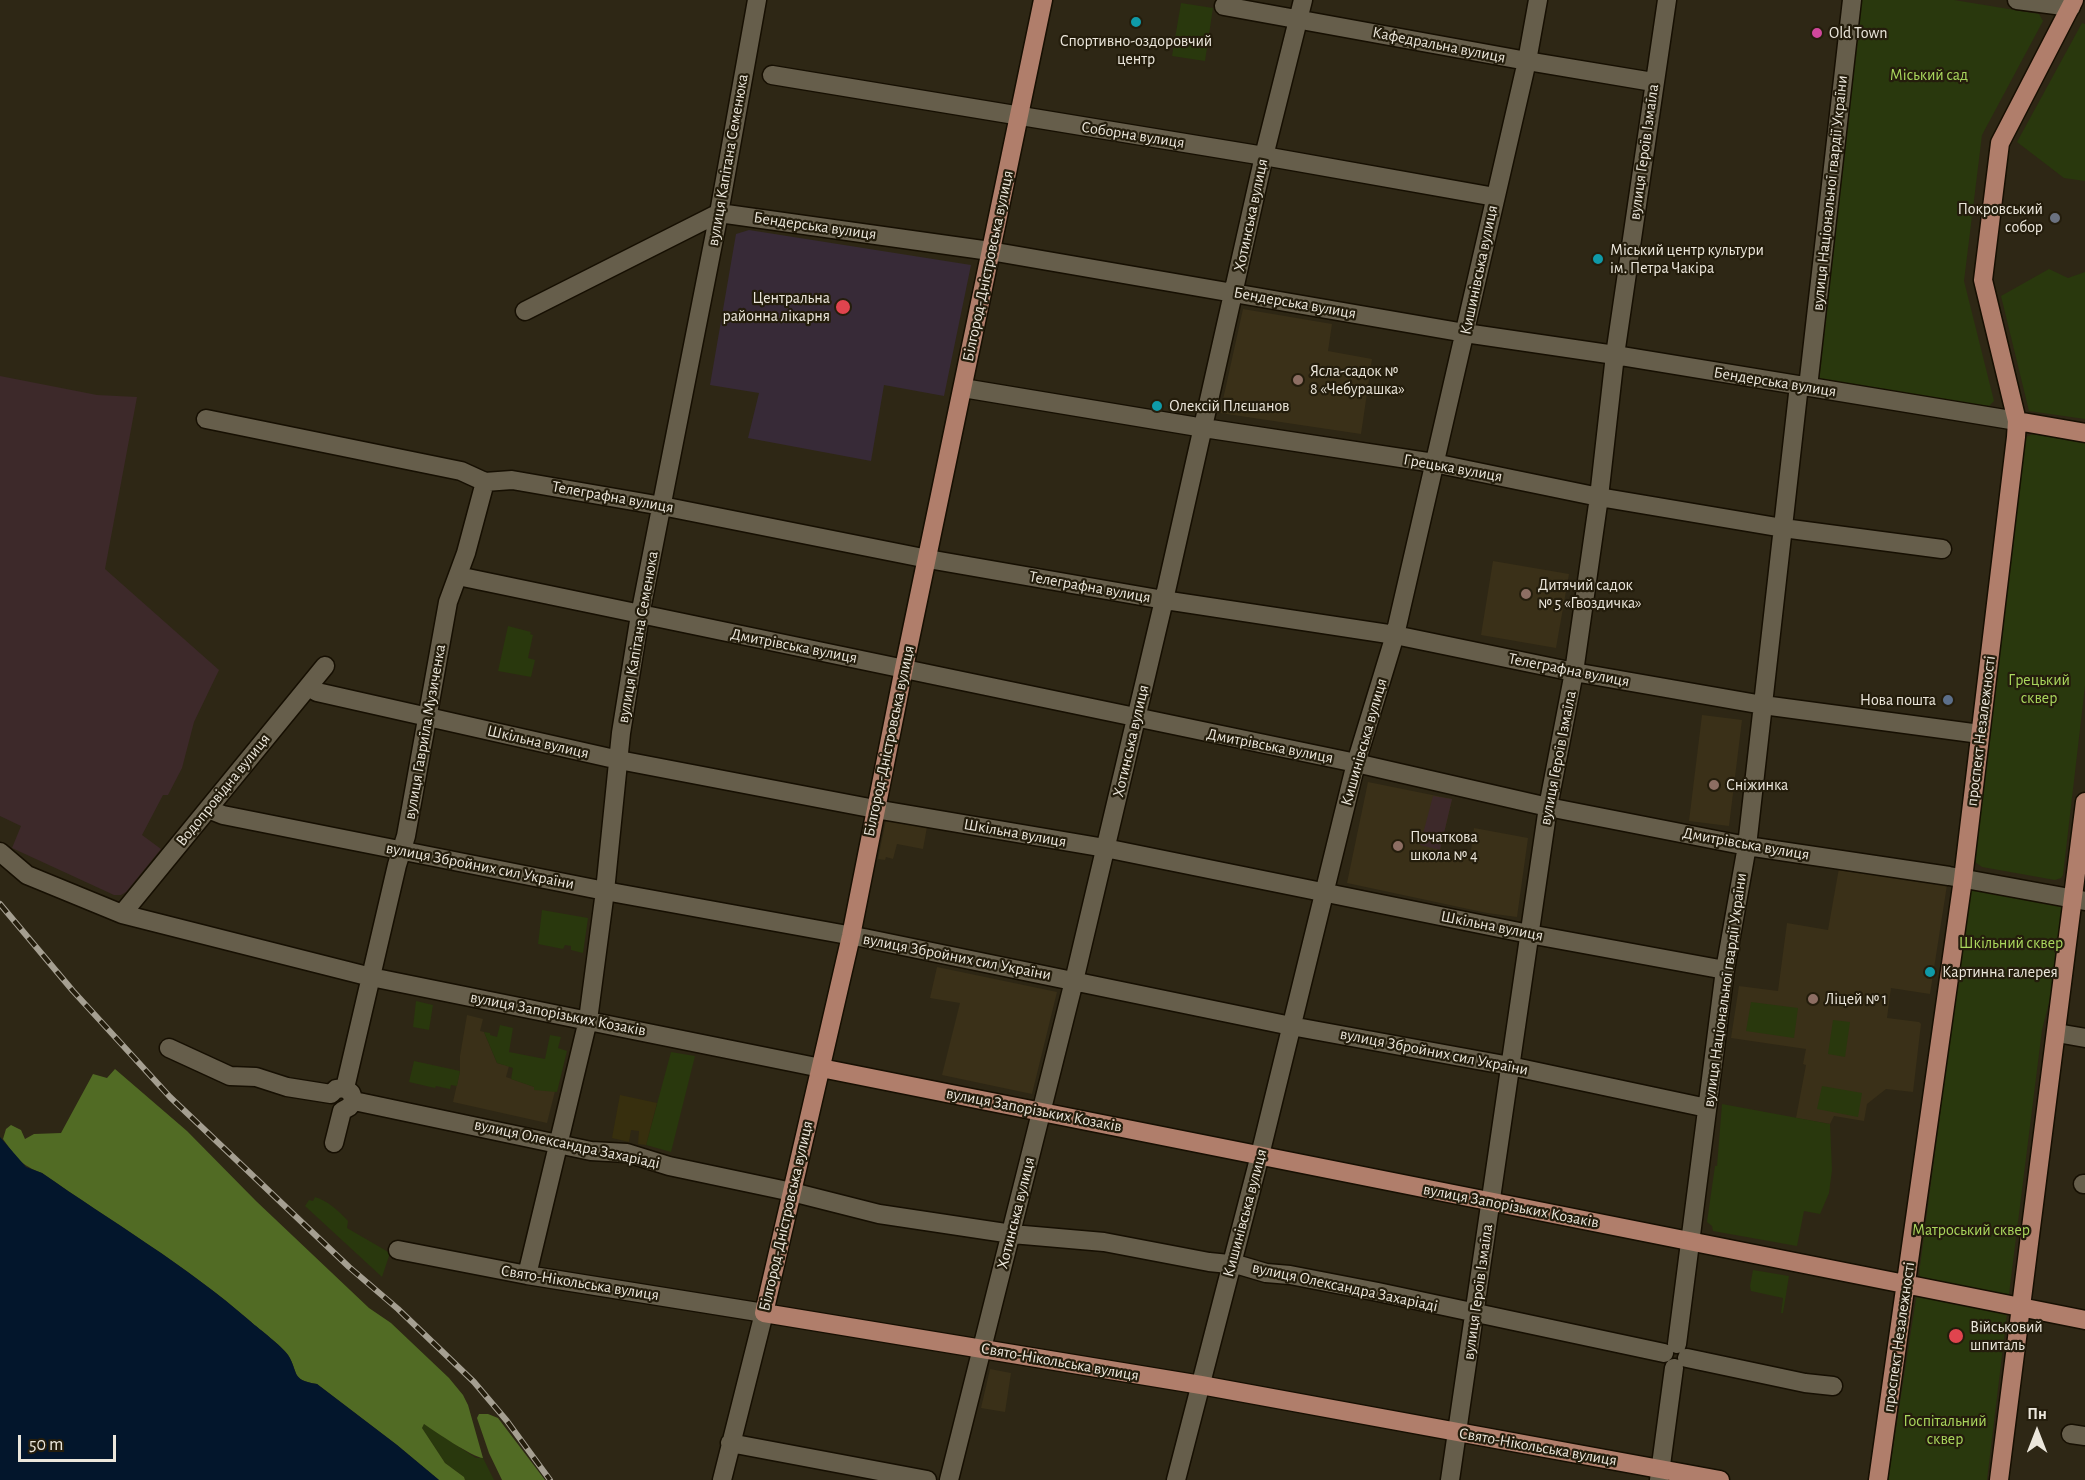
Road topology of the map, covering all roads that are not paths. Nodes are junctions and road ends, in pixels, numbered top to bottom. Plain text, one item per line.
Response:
1 (758, 0) edge
2 (1044, 0) edge
3 (1303, 0) edge
4 (1538, 0) edge
5 (1667, 0) edge
6 (1852, 0) edge
7 (2017, 0) edge
8 (2077, 5) edge
9 (1224, 6) dead end
10 (1298, 18) junction
11 (1527, 61) junction
12 (772, 75) dead end
13 (1653, 82) junction
14 (1019, 117) junction
15 (1264, 156) junction
16 (1495, 198) junction
17 (719, 213) junction
18 (990, 251) junction
19 (1235, 292) junction
20 (525, 311) dead end
21 (1465, 333) junction
22 (1615, 355) junction
23 (1803, 386) junction
24 (963, 388) junction
25 (206, 419) dead end
26 (2017, 421) junction
27 (1204, 428) junction
28 (2085, 432) edge
29 (1434, 464) junction
30 (484, 482) junction
31 (1599, 497) junction
32 (662, 506) junction
33 (1783, 528) junction
34 (1942, 549) dead end
35 (928, 560) junction
36 (458, 576) junction
37 (1164, 600) junction
38 (640, 615) junction
39 (1395, 635) junction
40 (325, 666) dead end
41 (904, 668) junction
42 (1574, 672) junction
43 (308, 687) junction
44 (1762, 705) junction
45 (428, 717) junction
46 (1137, 719) junction
47 (1980, 734) junction
48 (619, 760) junction
49 (1356, 764) junction
50 (2085, 802) edge
51 (1548, 807) junction
52 (208, 809) junction
53 (875, 809) junction
54 (1747, 846) junction
55 (1105, 848) junction
56 (401, 851) junction
57 (0, 852) edge
58 (1963, 879) junction
59 (604, 891) junction
60 (1325, 893) junction
61 (2079, 900) edge
62 (122, 914) junction
63 (1529, 934) junction
64 (851, 936) junction
65 (1725, 970) junction
66 (371, 977) junction
67 (1074, 981) junction
68 (588, 1020) junction
69 (1291, 1026) junction
70 (2057, 1033) junction
71 (2085, 1038) edge
72 (169, 1048) dead end
73 (1510, 1066) junction
74 (821, 1068) junction
75 (343, 1098) junction
76 (1707, 1108) junction
77 (1042, 1111) junction
78 (557, 1142) junction
79 (334, 1143) dead end
80 (1260, 1155) junction
81 (792, 1192) junction
82 (1491, 1202) junction
83 (1012, 1234) junction
84 (1690, 1242) junction
85 (399, 1250) dead end
86 (1231, 1264) junction
87 (527, 1275) junction
88 (1906, 1284) junction
89 (2022, 1307) junction
90 (764, 1313) junction
91 (1475, 1314) junction
92 (2085, 1320) edge
93 (981, 1348) junction
94 (1675, 1356) junction
95 (1201, 1385) junction
96 (1833, 1386) dead end
97 (1456, 1432) junction
98 (730, 1443) junction
99 (1659, 1475) edge
100 (722, 1480) edge
101 (927, 1480) edge
102 (949, 1480) edge
103 (1176, 1480) edge
104 (1450, 1480) edge
105 (1720, 1480) edge
106 (1878, 1480) edge
107 (1999, 1480) edge

1 - 17 street, вулиця Капітана Семенюка
2 - 14 main road, Білгород-Дністровська вулиця
3 - 10 street, Хотинська вулиця
4 - 11 street, Кишинівська вулиця
5 - 13 street, вулиця Героїв Ізмаїла
6 - 23 street, вулиця Національної гвардії України
7 - 8 street
8 - 26 main road, проспект Незалежності
9 - 10 street, Кафедральна вулиця
10 - 11 street, Кафедральна вулиця
10 - 15 street, Хотинська вулиця
11 - 13 street, Кафедральна вулиця
11 - 16 street, Кишинівська вулиця
12 - 14 street, Соборна вулиця
13 - 22 street, вулиця Героїв Ізмаїла
14 - 15 street, Соборна вулиця
14 - 18 main road, Білгород-Дністровська вулиця
15 - 16 street, Соборна вулиця
15 - 19 street, Хотинська вулиця
16 - 21 street, Кишинівська вулиця
17 - 18 street, Бендерська вулиця
17 - 20 street
17 - 32 street, вулиця Капітана Семенюка
18 - 19 street, Бендерська вулиця
18 - 24 main road, Білгород-Дністровська вулиця
19 - 21 street, Бендерська вулиця
19 - 27 street, Хотинська вулиця
21 - 22 street, Бендерська вулиця
21 - 29 street, Кишинівська вулиця
22 - 23 street, Бендерська вулиця
22 - 31 street, вулиця Героїв Ізмаїла
23 - 26 street, Бендерська вулиця
23 - 33 street, вулиця Національної гвардії України
24 - 27 street, Грецька вулиця
24 - 35 main road, Білгород-Дністровська вулиця
25 - 30 street, Телеграфна вулиця
26 - 28 main road, Бендерська вулиця
26 - 47 main road, проспект Незалежності
27 - 29 street, Грецька вулиця
27 - 37 street, Хотинська вулиця
29 - 31 street, Грецька вулиця
29 - 39 street, Кишинівська вулиця
30 - 32 street, Телеграфна вулиця
30 - 36 street, вулиця Гавриїла Музиченка
31 - 33 street, Грецька вулиця
31 - 42 street, вулиця Героїв Ізмаїла
32 - 35 street, Телеграфна вулиця
32 - 38 street, вулиця Капітана Семенюка
33 - 34 street, Грецька вулиця
33 - 44 street, вулиця Національної гвардії України
35 - 37 street, Телеграфна вулиця
35 - 41 main road, Білгород-Дністровська вулиця
36 - 38 street, Дмитрівська вулиця
36 - 45 street, вулиця Гавриїла Музиченка
37 - 39 street, Телеграфна вулиця
37 - 46 street, Хотинська вулиця
38 - 41 street, Дмитрівська вулиця
38 - 48 street, вулиця Капітана Семенюка
39 - 42 street, Телеграфна вулиця
39 - 49 street, Кишинівська вулиця
40 - 43 street, Водопровідна вулиця
41 - 46 street, Дмитрівська вулиця
41 - 53 main road, Білгород-Дністровська вулиця
42 - 44 street, Телеграфна вулиця
42 - 51 street, вулиця Героїв Ізмаїла
43 - 45 street, Шкільна вулиця
43 - 52 street, Водопровідна вулиця
44 - 47 street, Телеграфна вулиця
44 - 54 street, вулиця Національної гвардії України
45 - 48 street, Шкільна вулиця
45 - 56 street, вулиця Гавриїла Музиченка
46 - 49 street, Дмитрівська вулиця
46 - 55 street, Хотинська вулиця
47 - 58 main road, проспект Незалежності
48 - 53 street, Шкільна вулиця
48 - 59 street, вулиця Капітана Семенюка
49 - 51 street, Дмитрівська вулиця
49 - 60 street, Кишинівська вулиця
50 - 61 main road
51 - 54 street, Дмитрівська вулиця
51 - 63 street, вулиця Героїв Ізмаїла
52 - 56 street, вулиця Збройних сил України
52 - 62 street, Водопровідна вулиця
53 - 55 street, Шкільна вулиця
53 - 64 main road, Білгород-Дністровська вулиця
54 - 58 street, Дмитрівська вулиця
54 - 65 street, вулиця Національної гвардії України
55 - 60 street, Шкільна вулиця
55 - 67 street, Хотинська вулиця
56 - 59 street, вулиця Збройних сил України
56 - 66 street, вулиця Гавриїла Музиченка
57 - 62 street, вулиця Запорізьких Козаків
58 - 61 street, Дмитрівська вулиця
58 - 88 main road, проспект Незалежності
59 - 64 street, вулиця Збройних сил України
59 - 68 street, вулиця Капітана Семенюка
60 - 63 street, Шкільна вулиця
60 - 69 street, Кишинівська вулиця
61 - 70 main road
62 - 66 street, вулиця Запорізьких Козаків
63 - 65 street, Шкільна вулиця
63 - 73 street, вулиця Героїв Ізмаїла
64 - 67 street, вулиця Збройних сил України
64 - 74 main road, Білгород-Дністровська вулиця
65 - 76 street, вулиця Національної гвардії України
66 - 68 street, вулиця Запорізьких Козаків
66 - 75 street, вулиця Гавриїла Музиченка
67 - 69 street, вулиця Збройних сил України
67 - 77 street, Хотинська вулиця
68 - 74 street, вулиця Запорізьких Козаків
68 - 78 street, вулиця Капітана Семенюка
69 - 73 street, вулиця Збройних сил України
69 - 80 street, Кишинівська вулиця
70 - 71 street
70 - 89 main road
72 - 75 street, вулиця Олександра Захаріаді
73 - 76 street, вулиця Збройних сил України
73 - 82 street, вулиця Героїв Ізмаїла
74 - 77 main road, вулиця Запорізьких Козаків
74 - 81 main road, Білгород-Дністровська вулиця
75 - 78 street, вулиця Олександра Захаріаді
75 - 79 street, вулиця Гавриїла Музиченка
76 - 84 street, вулиця Національної гвардії України
77 - 80 main road, вулиця Запорізьких Козаків
77 - 83 street, Хотинська вулиця
78 - 81 street, вулиця Олександра Захаріаді
78 - 87 street, вулиця Капітана Семенюка
80 - 82 main road, вулиця Запорізьких Козаків
80 - 86 street, Кишинівська вулиця
81 - 83 street, вулиця Олександра Захаріаді
81 - 90 main road, Білгород-Дністровська вулиця
82 - 84 main road, вулиця Запорізьких Козаків
82 - 91 street, вулиця Героїв Ізмаїла
83 - 86 street, вулиця Олександра Захаріаді
83 - 93 street, Хотинська вулиця
84 - 88 main road, вулиця Запорізьких Козаків
84 - 94 street, вулиця Національної гвардії України
85 - 87 street, Свято-Нікольська вулиця
86 - 91 street, вулиця Олександра Захаріаді
86 - 95 street, Кишинівська вулиця
87 - 90 street, Свято-Нікольська вулиця
88 - 89 main road, вулиця Запорізьких Козаків
88 - 106 main road, проспект Незалежності
89 - 92 main road, вулиця Запорізьких Козаків
89 - 107 main road
90 - 93 main road, Свято-Нікольська вулиця
90 - 98 street, Білгород-Дністровська вулиця
91 - 94 street, вулиця Олександра Захаріаді
91 - 97 street, вулиця Героїв Ізмаїла
93 - 95 main road, Свято-Нікольська вулиця
93 - 102 street, Хотинська вулиця
94 - 96 street, вулиця Олександра Захаріаді
94 - 99 street, вулиця Національної гвардії України
95 - 97 main road, Свято-Нікольська вулиця
95 - 103 street, Кишинівська вулиця
97 - 99 main road, Свято-Нікольська вулиця
97 - 104 street, вулиця Героїв Ізмаїла
98 - 100 street, Білгород-Дністровська вулиця
98 - 101 street
99 - 105 main road, Свято-Нікольська вулиця

